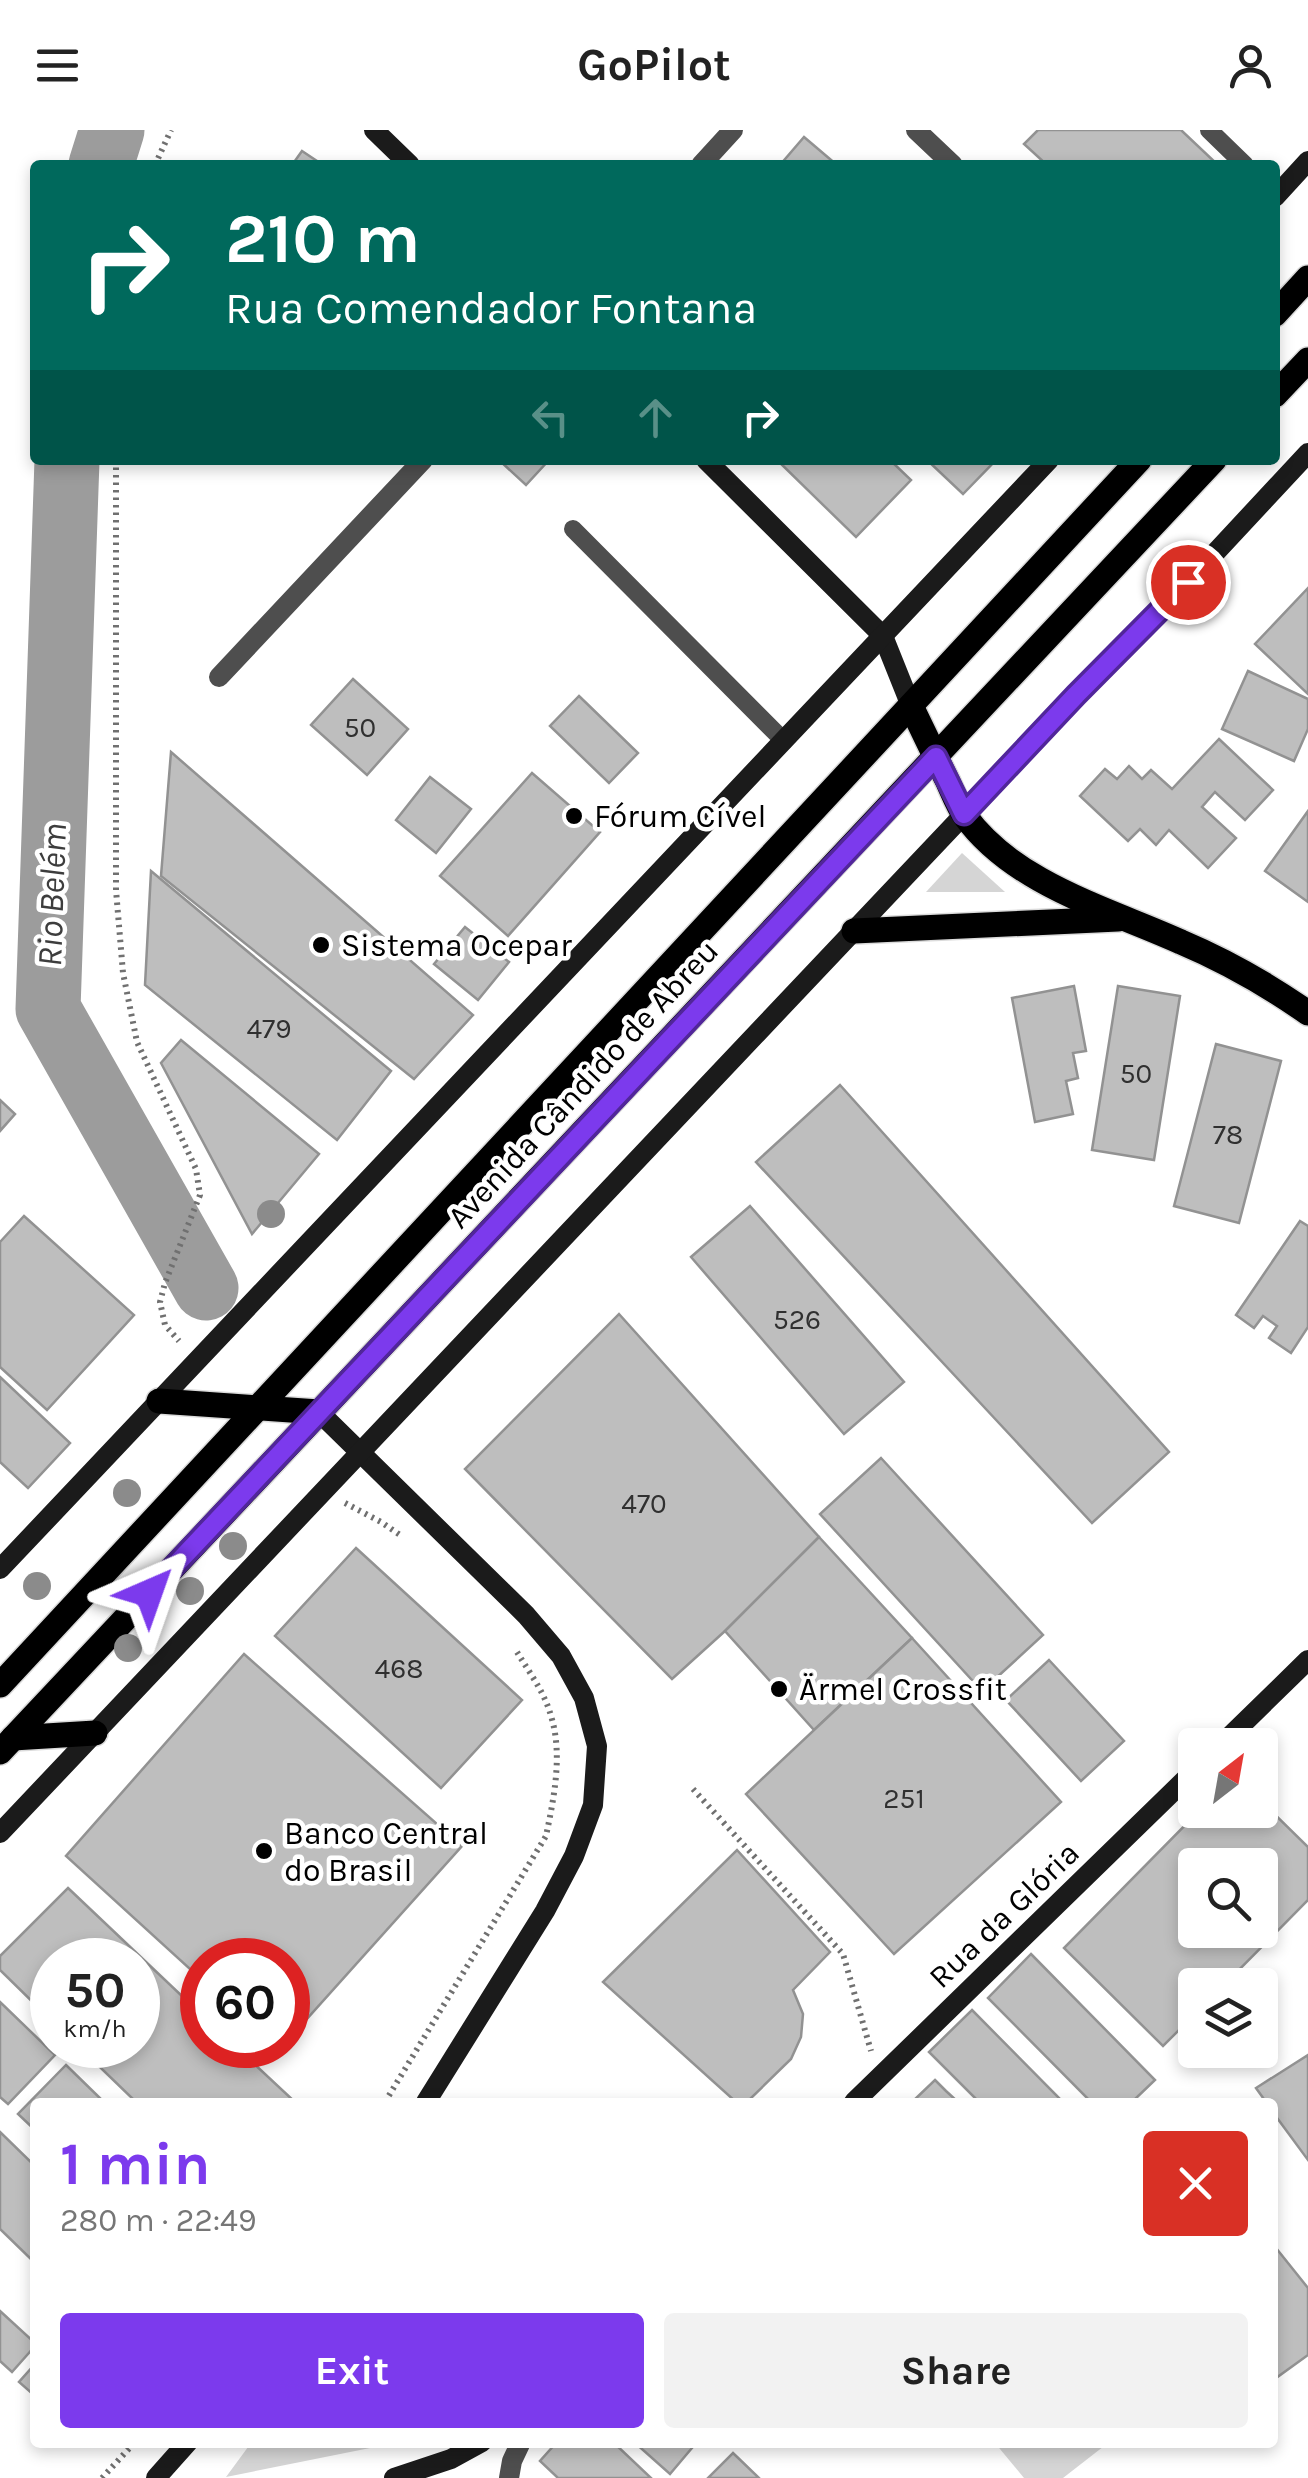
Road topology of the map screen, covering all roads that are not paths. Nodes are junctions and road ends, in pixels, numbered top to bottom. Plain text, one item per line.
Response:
1 (374, 130) edge
2 (734, 130) edge
3 (916, 130) edge
4 (1208, 130) edge
5 (405, 160) edge
6 (706, 160) edge
7 (948, 160) edge
8 (1241, 160) edge
9 (1308, 161) edge
10 (1280, 191) edge
11 (1308, 278) edge
12 (1280, 309) edge
13 (1308, 360) edge
14 (1280, 390) edge
15 (1308, 453) edge
16 (418, 465) edge
17 (711, 465) edge
18 (1044, 465) edge
19 (1134, 465) edge
20 (1209, 465) edge
21 (573, 528) dead end
22 (883, 636) junction
23 (219, 677) dead end
24 (911, 706) junction
25 (784, 741) junction
26 (936, 757) junction
27 (964, 814) junction
28 (1126, 919) junction
29 (854, 931) junction
30 (1308, 1013) edge
31 (159, 1400) junction
32 (256, 1409) junction
33 (319, 1412) junction
34 (361, 1452) junction
35 (0, 1569) edge
36 (1308, 1660) edge
37 (0, 1684) edge
38 (1238, 1728) edge
39 (95, 1733) junction
40 (7, 1745) edge
41 (1178, 1787) edge
42 (0, 1833) edge
43 (428, 2098) edge
44 (858, 2098) edge
45 (183, 2448) edge
46 (471, 2448) edge
47 (518, 2448) edge
48 (427, 2475) edge
49 (156, 2478) edge
50 (394, 2478) edge
51 (509, 2478) edge

1 - 5 street
2 - 6 street
3 - 7 street
4 - 8 lane
9 - 10 street
11 - 12 main road
13 - 14 main road
15 - 27 street
16 - 23 street
17 - 22 street
18 - 22 street
19 - 24 main road, Avenida Cândido de Abreu
20 - 26 main road, Avenida Cândido de Abreu
21 - 25 lane
22 - 24 street
22 - 25 street
24 - 26 main road
24 - 32 main road, Avenida Cândido de Abreu
25 - 31 street
26 - 27 main road
26 - 33 main road, Avenida Cândido de Abreu
27 - 28 main road
27 - 29 street
28 - 29 main road
28 - 30 main road
29 - 34 street
31 - 32 main road
31 - 35 street
32 - 33 main road
32 - 37 main road, Avenida Cândido de Abreu
33 - 34 street
33 - 40 main road, Avenida Cândido de Abreu
34 - 39 street
34 - 43 street
36 - 38 street
39 - 40 main road
39 - 42 street
41 - 44 street, Rua da Glória
45 - 49 street
46 - 48 street
47 - 51 street
48 - 50 street

